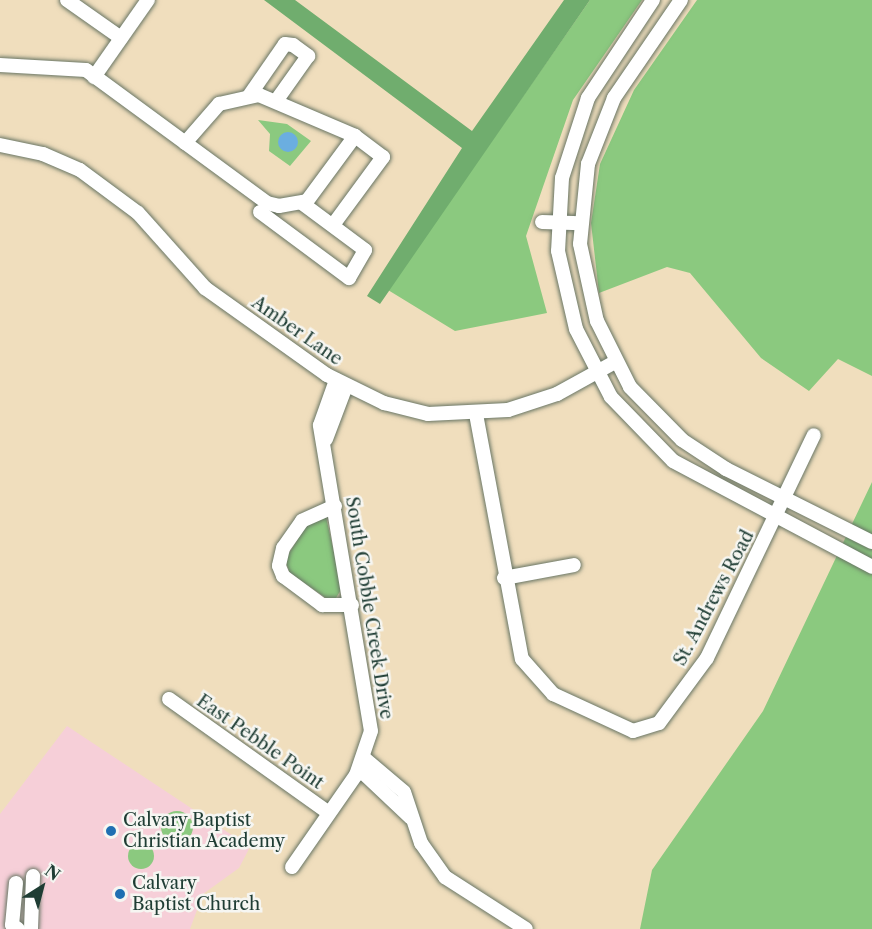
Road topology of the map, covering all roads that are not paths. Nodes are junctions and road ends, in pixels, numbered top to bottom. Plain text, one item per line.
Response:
1 (67, 0) edge
2 (148, 0) edge
3 (653, 0) edge
4 (681, 0) edge
5 (121, 38) junction
6 (0, 65) edge
7 (94, 77) junction
8 (249, 96) junction
9 (276, 101) junction
10 (355, 136) junction
11 (185, 143) junction
12 (0, 145) edge
13 (302, 203) junction
14 (260, 212) dead end
15 (542, 222) dead end
16 (557, 222) junction
17 (580, 223) junction
18 (333, 225) junction
19 (615, 362) junction
20 (596, 373) junction
21 (341, 383) junction
22 (476, 414) junction
23 (814, 435) dead end
24 (786, 499) junction
25 (335, 506) junction
26 (776, 518) junction
27 (872, 542) edge
28 (574, 565) dead end
29 (872, 567) edge
30 (504, 578) junction
31 (352, 605) junction
32 (169, 699) dead end
33 (362, 763) junction
34 (330, 813) junction
35 (292, 867) dead end
36 (33, 876) dead end
37 (16, 883) dead end
38 (18, 929) edge
39 (31, 929) edge
40 (526, 929) edge

1 - 5 street
2 - 5 street
3 - 16 street
4 - 17 street
5 - 7 street
6 - 7 street
7 - 11 street
8 - 9 street
8 - 9 street
8 - 11 street
9 - 10 street
10 - 13 street
10 - 18 street
11 - 13 street
12 - 21 street, Amber Lane
13 - 18 street
14 - 18 street
15 - 16 street
16 - 17 street
16 - 20 street
17 - 19 street
19 - 20 street, Amber Lane
19 - 24 street
20 - 22 street, Amber Lane
20 - 26 street
21 - 22 street, Amber Lane
21 - 25 street, South Cobble Creek Drive
22 - 30 street, St. Andrews Road
23 - 24 street, St. Andrews Road
24 - 26 street, St. Andrews Road
24 - 27 street
25 - 31 street, South Cobble Creek Drive
25 - 31 street
26 - 29 street
26 - 30 street, St. Andrews Road
28 - 30 street
31 - 33 street, South Cobble Creek Drive
32 - 34 street, East Pebble Point
33 - 34 street, South Cobble Creek Drive
33 - 40 street
34 - 35 street, South Cobble Creek Drive
36 - 39 street
37 - 38 street

